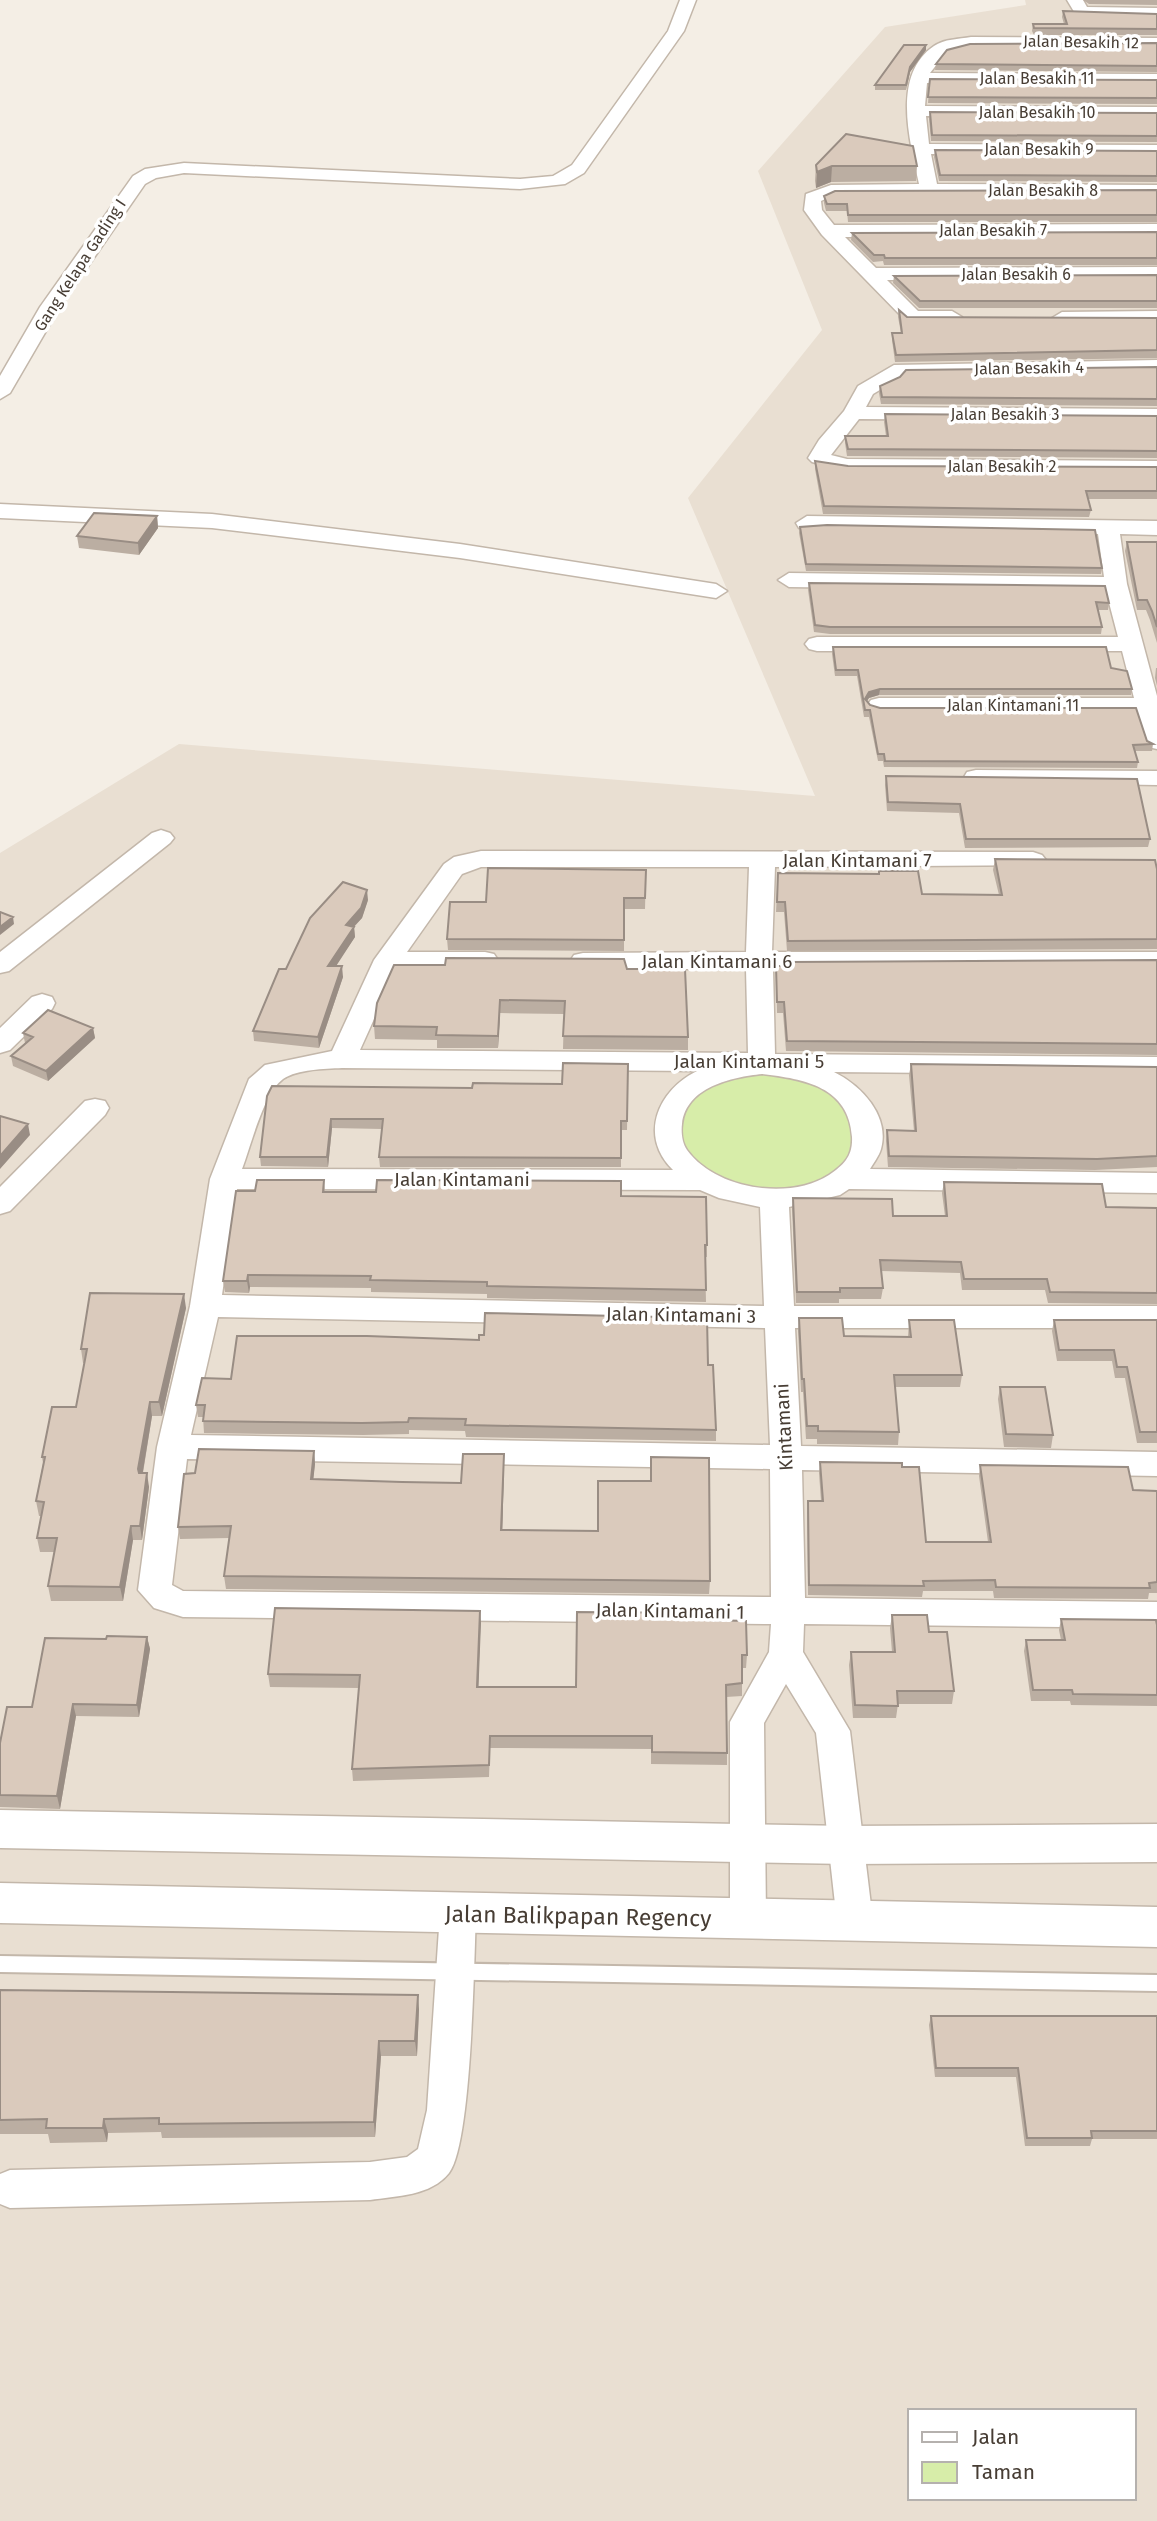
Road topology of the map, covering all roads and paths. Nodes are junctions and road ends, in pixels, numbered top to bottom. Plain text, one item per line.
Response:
1 (688, 0) edge
2 (1078, 6) edge
3 (1157, 13) edge
4 (1157, 43) edge
5 (917, 78) junction
6 (1157, 79) edge
7 (917, 111) junction
8 (1157, 112) edge
9 (921, 149) junction
10 (1157, 150) edge
11 (929, 190) junction
12 (1157, 190) edge
13 (829, 230) junction
14 (1157, 230) edge
15 (1157, 273) edge
16 (875, 274) junction
17 (966, 317) edge
18 (1157, 317) edge
19 (1045, 318) edge
20 (1157, 366) edge
21 (0, 393) edge
22 (853, 413) junction
23 (1157, 415) edge
24 (1157, 467) edge
25 (0, 511) edge
26 (807, 523) edge
27 (1108, 526) junction
28 (1157, 528) edge
29 (789, 580) dead end
30 (1116, 584) junction
31 (716, 591) dead end
32 (817, 644) dead end
33 (1132, 644) junction
34 (878, 705) edge
35 (1148, 705) junction
36 (1157, 741) edge
37 (952, 777) edge
38 (1157, 778) edge
39 (161, 838) dead end
40 (762, 860) junction
41 (1062, 860) edge
42 (387, 960) junction
43 (511, 960) edge
44 (1157, 960) edge
45 (552, 961) edge
46 (759, 962) junction
47 (0, 965) edge
48 (42, 1003) dead end
49 (0, 1044) edge
50 (342, 1059) junction
51 (762, 1063) junction
52 (1157, 1066) edge
53 (94, 1108) dead end
54 (224, 1178) junction
55 (844, 1179) junction
56 (699, 1180) junction
57 (1157, 1184) edge
58 (774, 1200) junction
59 (0, 1204) edge
60 (205, 1306) junction
61 (778, 1317) junction
62 (1157, 1317) edge
63 (173, 1447) junction
64 (786, 1455) junction
65 (1157, 1464) edge
66 (183, 1604) joint
67 (788, 1612) junction
68 (1157, 1615) edge
69 (786, 1653) junction
70 (0, 1829) edge
71 (749, 1842) junction
72 (1157, 1843) edge
73 (848, 1845) junction
74 (0, 1903) edge
75 (458, 1913) junction
76 (748, 1919) junction
77 (855, 1922) junction
78 (1157, 1927) edge
79 (0, 1964) edge
80 (456, 1971) junction
81 (1157, 1983) edge
82 (10, 2189) dead end

1 - 21 street, Gang Kelapa Gading I
2 - 3 street
4 - 5 street, Jalan Besakih 12
5 - 6 street, Jalan Besakih 11
5 - 7 street
7 - 8 street, Jalan Besakih 10
7 - 9 street
9 - 10 street, Jalan Besakih 9
9 - 11 street
11 - 12 street, Jalan Besakih 8
11 - 13 street, Jalan Besakih 8
13 - 14 street, Jalan Besakih 7
13 - 16 street
15 - 16 street, Jalan Besakih 6
16 - 17 street
18 - 19 street
20 - 22 street, Jalan Besakih 4
22 - 23 street, Jalan Besakih 3
22 - 24 street, Jalan Besakih 2
25 - 31 street
26 - 27 street
27 - 28 street
27 - 30 street
29 - 30 street
30 - 33 street
32 - 33 street
33 - 35 street
34 - 35 street, Jalan Kintamani 11
35 - 36 street
37 - 38 street
39 - 47 street
40 - 41 street, Jalan Kintamani 7
40 - 42 street
40 - 46 street, Jalan Kintamani 7
42 - 43 street
42 - 50 street
44 - 46 street, Jalan Kintamani 6
45 - 46 street, Jalan Kintamani 6
46 - 51 street, Jalan Kintamani 7
48 - 49 street
50 - 51 street, Jalan Kintamani 5
50 - 54 street, Jalan Kintamani 5
51 - 52 street, Jalan Kintamani 5
51 - 55 street
51 - 56 street
53 - 59 street
54 - 56 street, Jalan Kintamani
54 - 60 street, Jalan Kintamani 5
55 - 57 street
55 - 58 street
56 - 58 street
58 - 61 street, Kintamani
60 - 61 street, Jalan Kintamani 3
60 - 63 street, Jalan Kintamani 5
61 - 62 street, Jalan Kintamani 3
61 - 64 street, Kintamani
63 - 64 street
63 - 66 street, Jalan Kintamani 5
64 - 65 street
64 - 67 street, Kintamani
66 - 67 street, Jalan Kintamani 1
67 - 68 street, Jalan Kintamani 1
67 - 69 street, Kintamani
69 - 71 street
69 - 73 street
70 - 71 street
71 - 73 street
71 - 76 street
72 - 73 street
73 - 77 street
74 - 75 street, Jalan Balikpapan Regency
75 - 76 street, Jalan Balikpapan Regency
75 - 80 street
76 - 77 street, Jalan Balikpapan Regency
77 - 78 street, Jalan Balikpapan Regency
79 - 80 lane
80 - 81 lane
80 - 82 street

